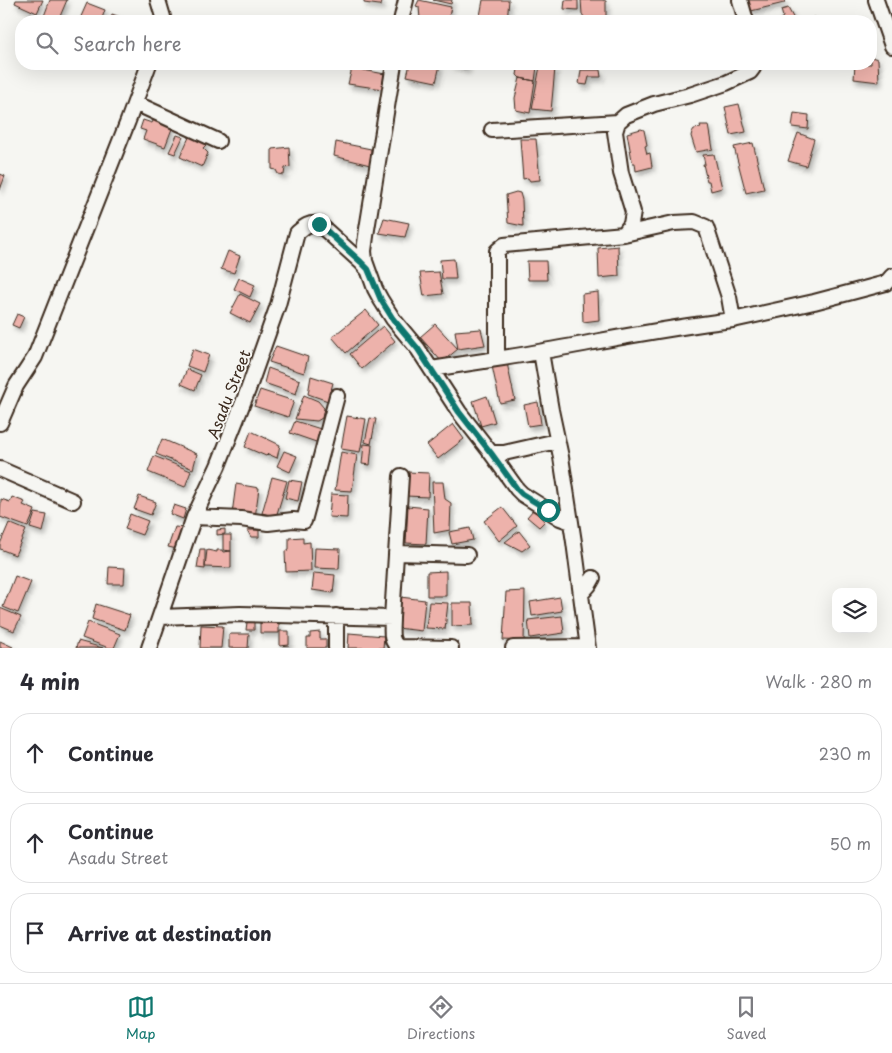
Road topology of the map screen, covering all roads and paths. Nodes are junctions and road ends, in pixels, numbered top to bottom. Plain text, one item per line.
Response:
1 (158, 0) edge
2 (406, 0) edge
3 (740, 0) edge
4 (876, 0) edge
5 (163, 15) edge
6 (402, 15) edge
7 (744, 15) edge
8 (892, 46) edge
9 (147, 70) edge
10 (393, 70) edge
11 (752, 70) edge
12 (135, 102) junction
13 (618, 122) junction
14 (492, 130) dead end
15 (218, 141) dead end
16 (633, 212) junction
17 (652, 228) junction
18 (624, 234) junction
19 (368, 269) junction
20 (890, 280) edge
21 (733, 320) junction
22 (541, 352) junction
23 (497, 359) junction
24 (431, 369) junction
25 (337, 396) dead end
26 (0, 423) edge
27 (557, 442) junction
28 (491, 453) junction
29 (0, 469) edge
30 (400, 476) dead end
31 (73, 501) dead end
32 (194, 516) junction
33 (570, 522) junction
34 (396, 553) junction
35 (467, 555) dead end
36 (593, 578) dead end
37 (581, 594) junction
38 (336, 616) junction
39 (161, 617) junction
40 (392, 618) junction
41 (588, 647) edge
42 (149, 648) edge
43 (336, 648) edge
44 (452, 648) edge
45 (513, 648) edge

1 - 5 street
2 - 6 street
3 - 7 street
4 - 8 street
9 - 12 street
10 - 19 street
11 - 13 street
12 - 15 street
12 - 26 street
13 - 14 street
13 - 16 street
16 - 17 street
16 - 18 street
17 - 18 street
17 - 21 street
18 - 23 street
19 - 24 street
19 - 32 street, Asadu Street
20 - 21 street
21 - 22 street
22 - 23 street
22 - 27 street
23 - 24 street
24 - 28 street
25 - 32 street
27 - 28 street
27 - 33 street
28 - 33 street
29 - 31 street
30 - 34 street
32 - 39 street, Asadu Street
33 - 37 street
34 - 35 street
34 - 40 street
36 - 37 street
37 - 41 street
38 - 39 street
38 - 40 street
38 - 43 street
39 - 42 street, Asadu Street
40 - 44 street
41 - 45 street

